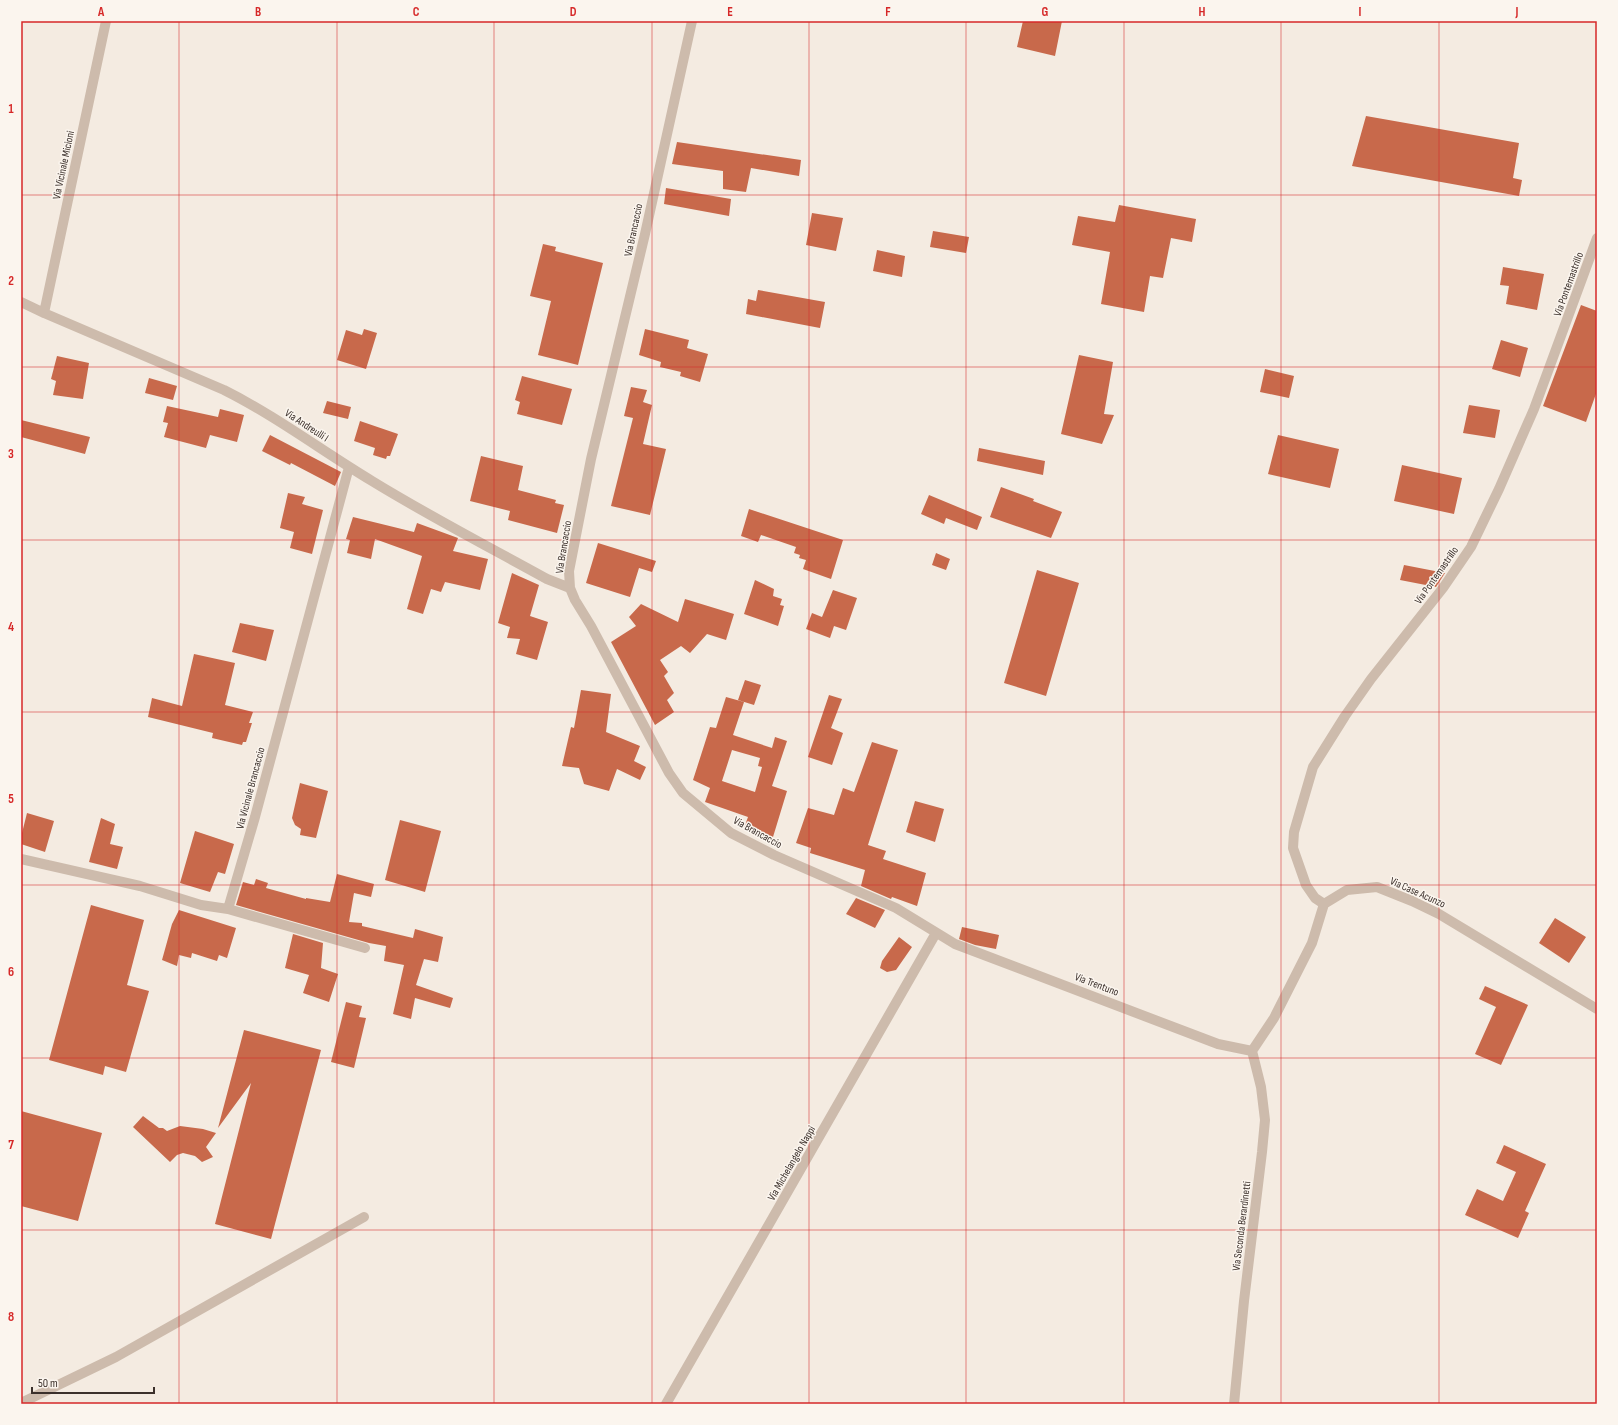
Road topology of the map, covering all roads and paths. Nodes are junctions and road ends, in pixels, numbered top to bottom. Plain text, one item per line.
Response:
1 (106, 21) edge
2 (692, 21) edge
3 (1597, 238) edge
4 (21, 302) edge
5 (44, 313) junction
6 (349, 467) junction
7 (570, 588) junction
8 (21, 859) edge
9 (1324, 904) junction
10 (228, 909) junction
11 (936, 933) junction
12 (365, 948) dead end
13 (1597, 1008) edge
14 (1252, 1051) junction
15 (364, 1217) dead end
16 (21, 1403) edge
17 (666, 1404) edge
18 (1234, 1404) edge

1 - 5 street, Via Vicinale Micioni
2 - 7 street, Via Brancaccio
3 - 9 street, Via Pontemastrillo
4 - 5 street, Via Andreulli I
5 - 6 street, Via Andreulli I
6 - 7 street, Via Andreulli I
6 - 10 street, Via Vicinale Brancaccio
7 - 11 street, Via Brancaccio
8 - 10 street
9 - 13 street, Via Case Acunzo
9 - 14 street
10 - 12 street
11 - 14 street, Via Trentuno
11 - 17 street, Via Michelangelo Nappi
14 - 18 street, Via Seconda Berardinetti
15 - 16 street

